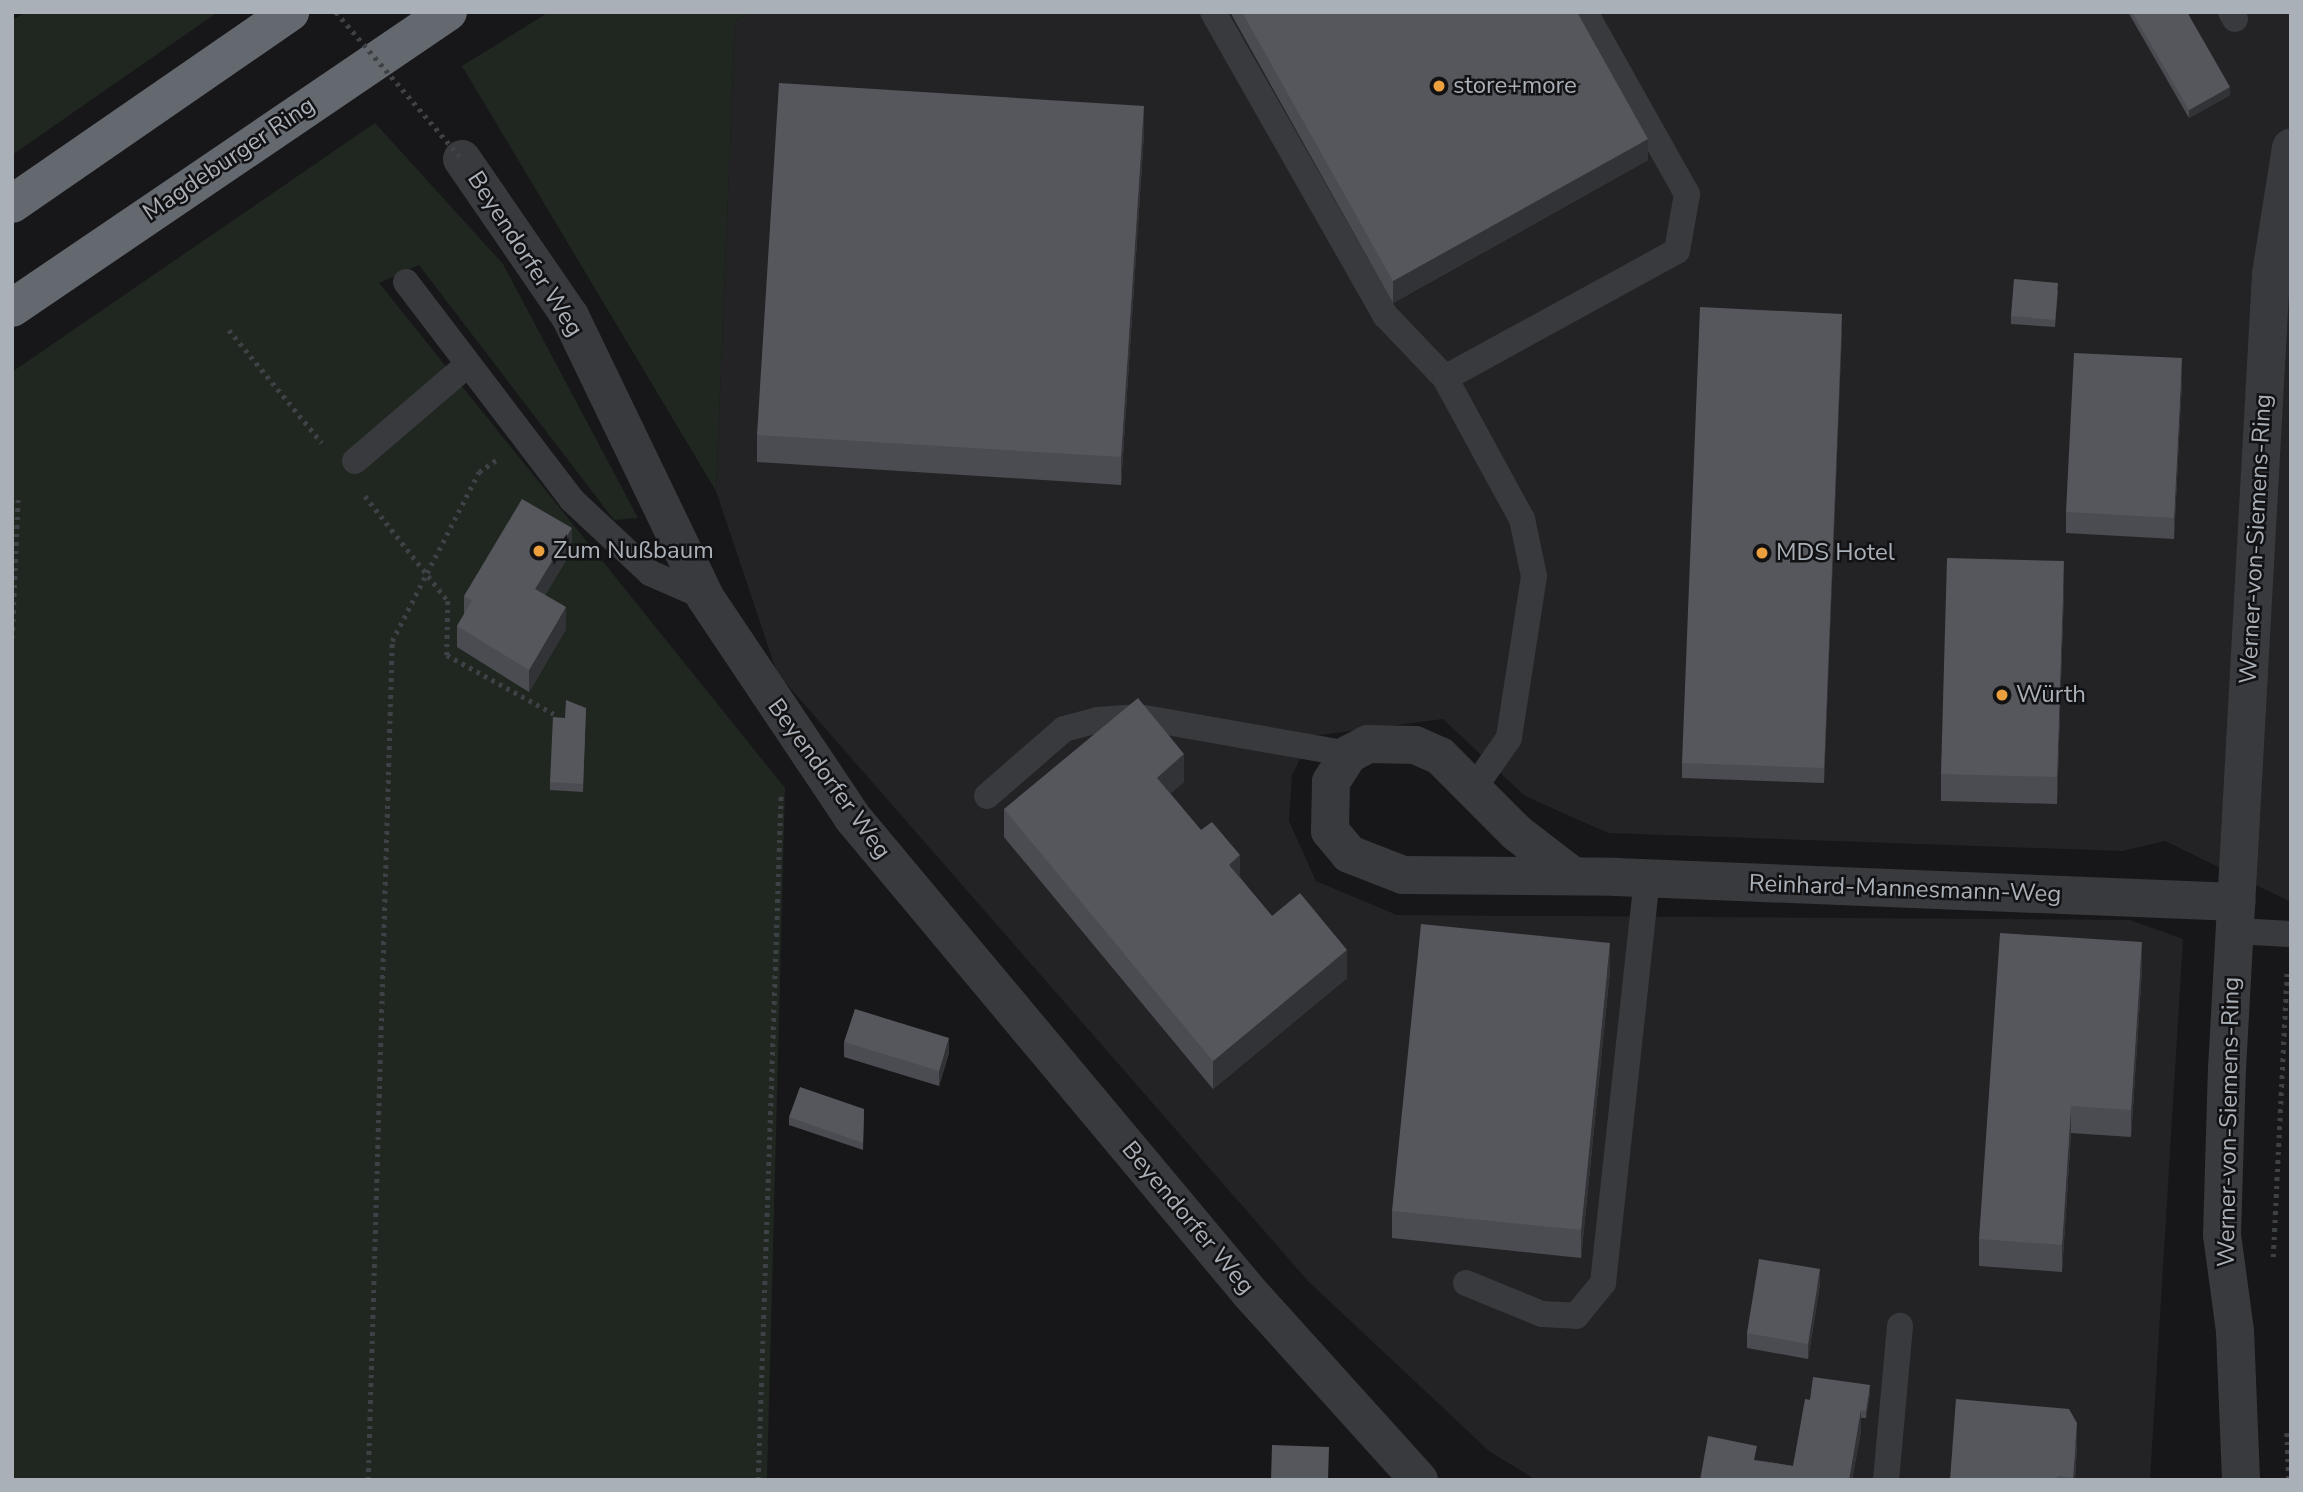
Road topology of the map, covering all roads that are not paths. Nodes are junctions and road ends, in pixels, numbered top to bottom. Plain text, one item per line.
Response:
1 (290, 12) edge
2 (447, 12) edge
3 (1213, 12) edge
4 (1585, 12) edge
5 (2291, 148) edge
6 (462, 159) road end
7 (12, 204) edge
8 (406, 282) dead end
9 (12, 308) edge
10 (468, 364) junction
11 (1445, 378) junction
12 (355, 461) dead end
13 (705, 597) junction
14 (1349, 754) junction
15 (1474, 788) junction
16 (986, 796) dead end
17 (1573, 876) junction
18 (1647, 878) junction
19 (2236, 916) junction
20 (2290, 934) edge
21 (1466, 1283) dead end
22 (1900, 1326) dead end
23 (1419, 1480) edge
24 (1886, 1480) edge
25 (2241, 1480) edge

1 - 7 highway
2 - 9 highway, Magdeburger Ring
3 - 11 lane
4 - 11 lane
5 - 19 street, Werner-von-Siemens-Ring
6 - 13 street, Beyendorfer Weg
8 - 10 lane
10 - 12 lane
10 - 13 lane
11 - 15 lane
13 - 23 street, Beyendorfer Weg
14 - 15 street
14 - 16 lane
14 - 17 street, Reinhard-Mannesmann-Weg
15 - 17 street
17 - 18 street, Reinhard-Mannesmann-Weg
18 - 19 street, Reinhard-Mannesmann-Weg
18 - 21 lane
19 - 20 lane
19 - 25 street, Werner-von-Siemens-Ring
22 - 24 lane

